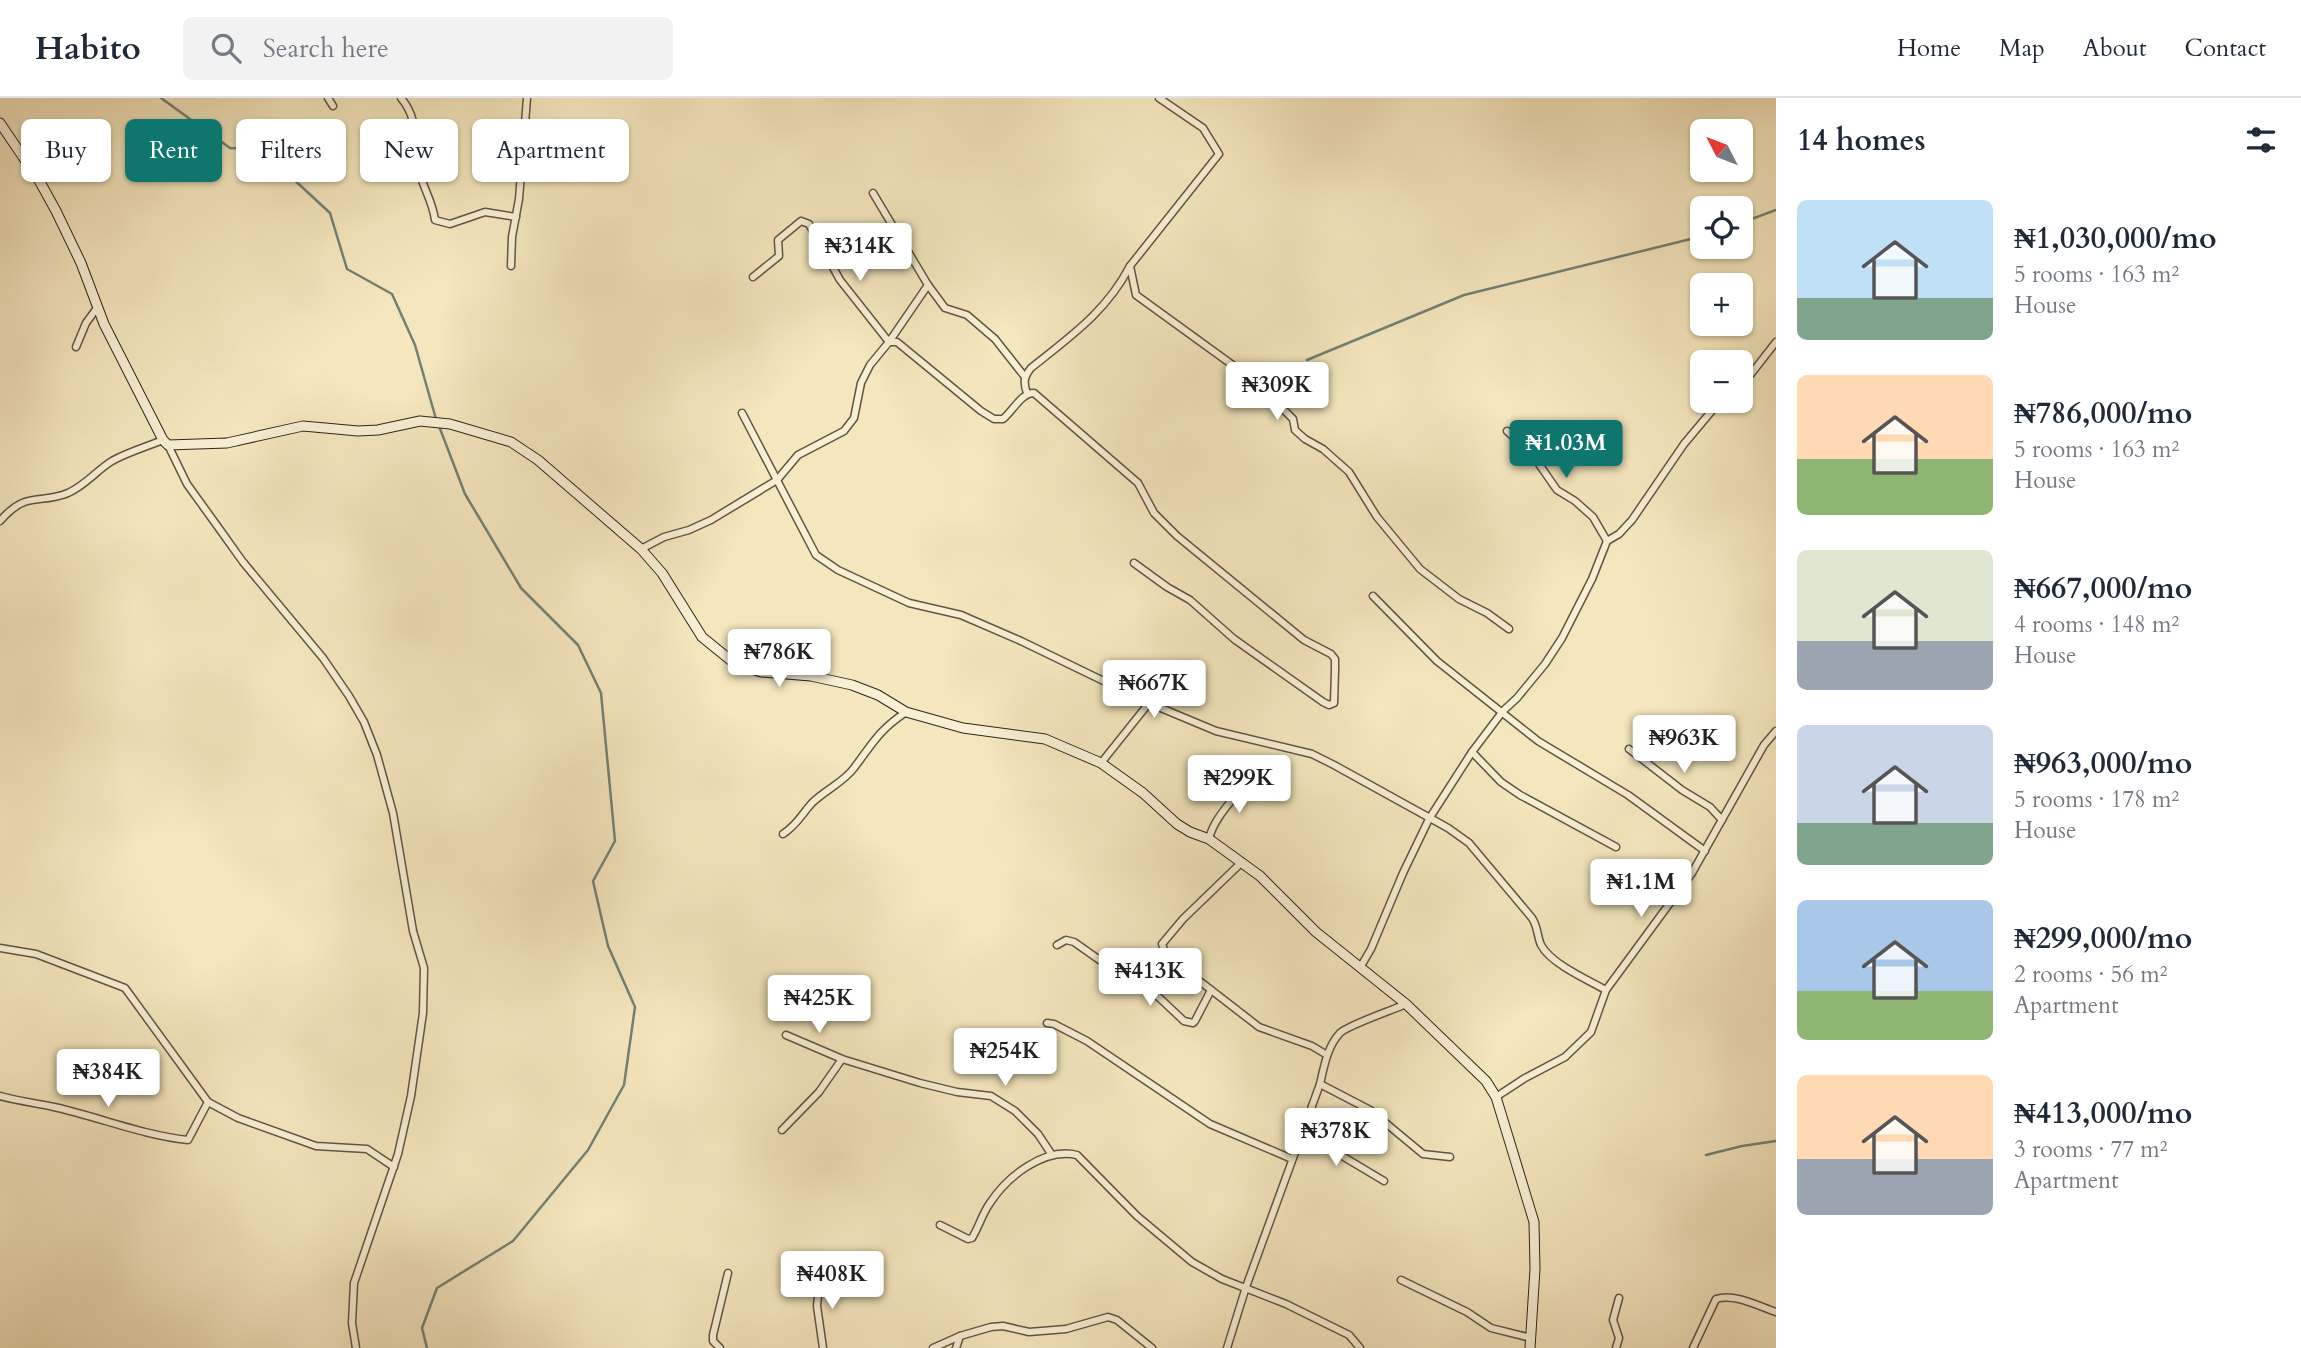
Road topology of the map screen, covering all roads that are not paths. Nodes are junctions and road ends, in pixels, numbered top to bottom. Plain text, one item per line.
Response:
1 (328, 98) edge
2 (401, 98) edge
3 (527, 98) edge
4 (1159, 98) edge
5 (333, 106) dead end
6 (0, 123) edge
7 (873, 193) dead end
8 (516, 217) junction
9 (511, 266) dead end
10 (1130, 266) junction
11 (753, 277) dead end
12 (928, 285) junction
13 (97, 308) junction
14 (889, 342) junction
15 (1776, 342) edge
16 (76, 347) dead end
17 (1753, 371) edge
18 (1025, 377) junction
19 (1027, 393) junction
20 (742, 413) dead end
21 (1710, 413) edge
22 (1507, 431) dead end
23 (165, 442) junction
24 (777, 480) junction
25 (0, 521) edge
26 (1607, 541) junction
27 (641, 549) junction
28 (1134, 563) dead end
29 (1373, 596) dead end
30 (1509, 629) dead end
31 (1149, 704) junction
32 (1503, 711) junction
33 (906, 712) junction
34 (1776, 732) edge
35 (1629, 749) dead end
36 (1472, 752) junction
37 (1101, 763) junction
38 (1246, 782) dead end
39 (1429, 819) junction
40 (1722, 820) junction
41 (783, 834) dead end
42 (1209, 839) junction
43 (1616, 847) dead end
44 (1705, 851) junction
45 (1242, 862) junction
46 (1057, 945) dead end
47 (0, 948) edge
48 (1361, 967) junction
49 (1211, 990) junction
50 (1606, 990) junction
51 (1406, 1004) junction
52 (1047, 1023) dead end
53 (786, 1035) dead end
54 (1327, 1055) junction
55 (842, 1059) junction
56 (1320, 1084) junction
57 (0, 1096) edge
58 (1496, 1097) junction
59 (208, 1102) junction
60 (782, 1130) dead end
61 (1302, 1132) junction
62 (1052, 1155) junction
63 (1450, 1157) dead end
64 (1292, 1159) junction
65 (394, 1167) junction
66 (1384, 1181) dead end
67 (940, 1225) dead end
68 (728, 1273) dead end
69 (820, 1275) dead end
70 (1401, 1280) dead end
71 (1246, 1287) junction
72 (1619, 1298) dead end
73 (1776, 1312) edge
74 (960, 1336) junction
75 (1531, 1343) edge
76 (356, 1348) edge
77 (720, 1348) edge
78 (823, 1348) edge
79 (933, 1348) edge
80 (956, 1348) edge
81 (1152, 1348) edge
82 (1227, 1348) edge
83 (1360, 1348) edge
84 (1616, 1348) edge
85 (1693, 1348) edge

1 - 5 street
2 - 8 street
3 - 8 street
4 - 10 street
6 - 13 street
7 - 12 street
8 - 9 street
10 - 18 street
10 - 30 street
11 - 14 street
12 - 14 street
12 - 18 street
13 - 16 street
13 - 23 street
14 - 19 street
14 - 24 street
15 - 17 street
18 - 19 street
19 - 28 street
20 - 24 street
21 - 26 street
22 - 26 street
23 - 25 street
23 - 27 street
23 - 65 street
24 - 27 street
24 - 31 street
26 - 32 street
27 - 33 street
29 - 32 street
31 - 37 street
31 - 39 street
32 - 36 street
32 - 44 street
33 - 37 street
33 - 41 street
34 - 40 street
35 - 40 street
36 - 39 street
36 - 43 street
37 - 42 street
38 - 42 street
39 - 48 street
39 - 50 street
40 - 44 street
42 - 45 street
44 - 50 street
45 - 48 street
45 - 49 street
46 - 49 street
47 - 59 street
48 - 51 street
49 - 54 street
50 - 58 street
51 - 54 street
51 - 58 street
52 - 64 street
53 - 55 street
54 - 56 street
55 - 60 street
55 - 62 street
56 - 61 street
56 - 63 street
57 - 59 street
58 - 75 street
59 - 65 street
61 - 64 street
61 - 66 street
62 - 67 street
62 - 71 street
64 - 71 street
65 - 76 street
68 - 77 street
69 - 78 street
70 - 75 street
71 - 82 street
71 - 83 street
72 - 84 street
73 - 85 street
74 - 79 street
74 - 80 street
74 - 81 street

